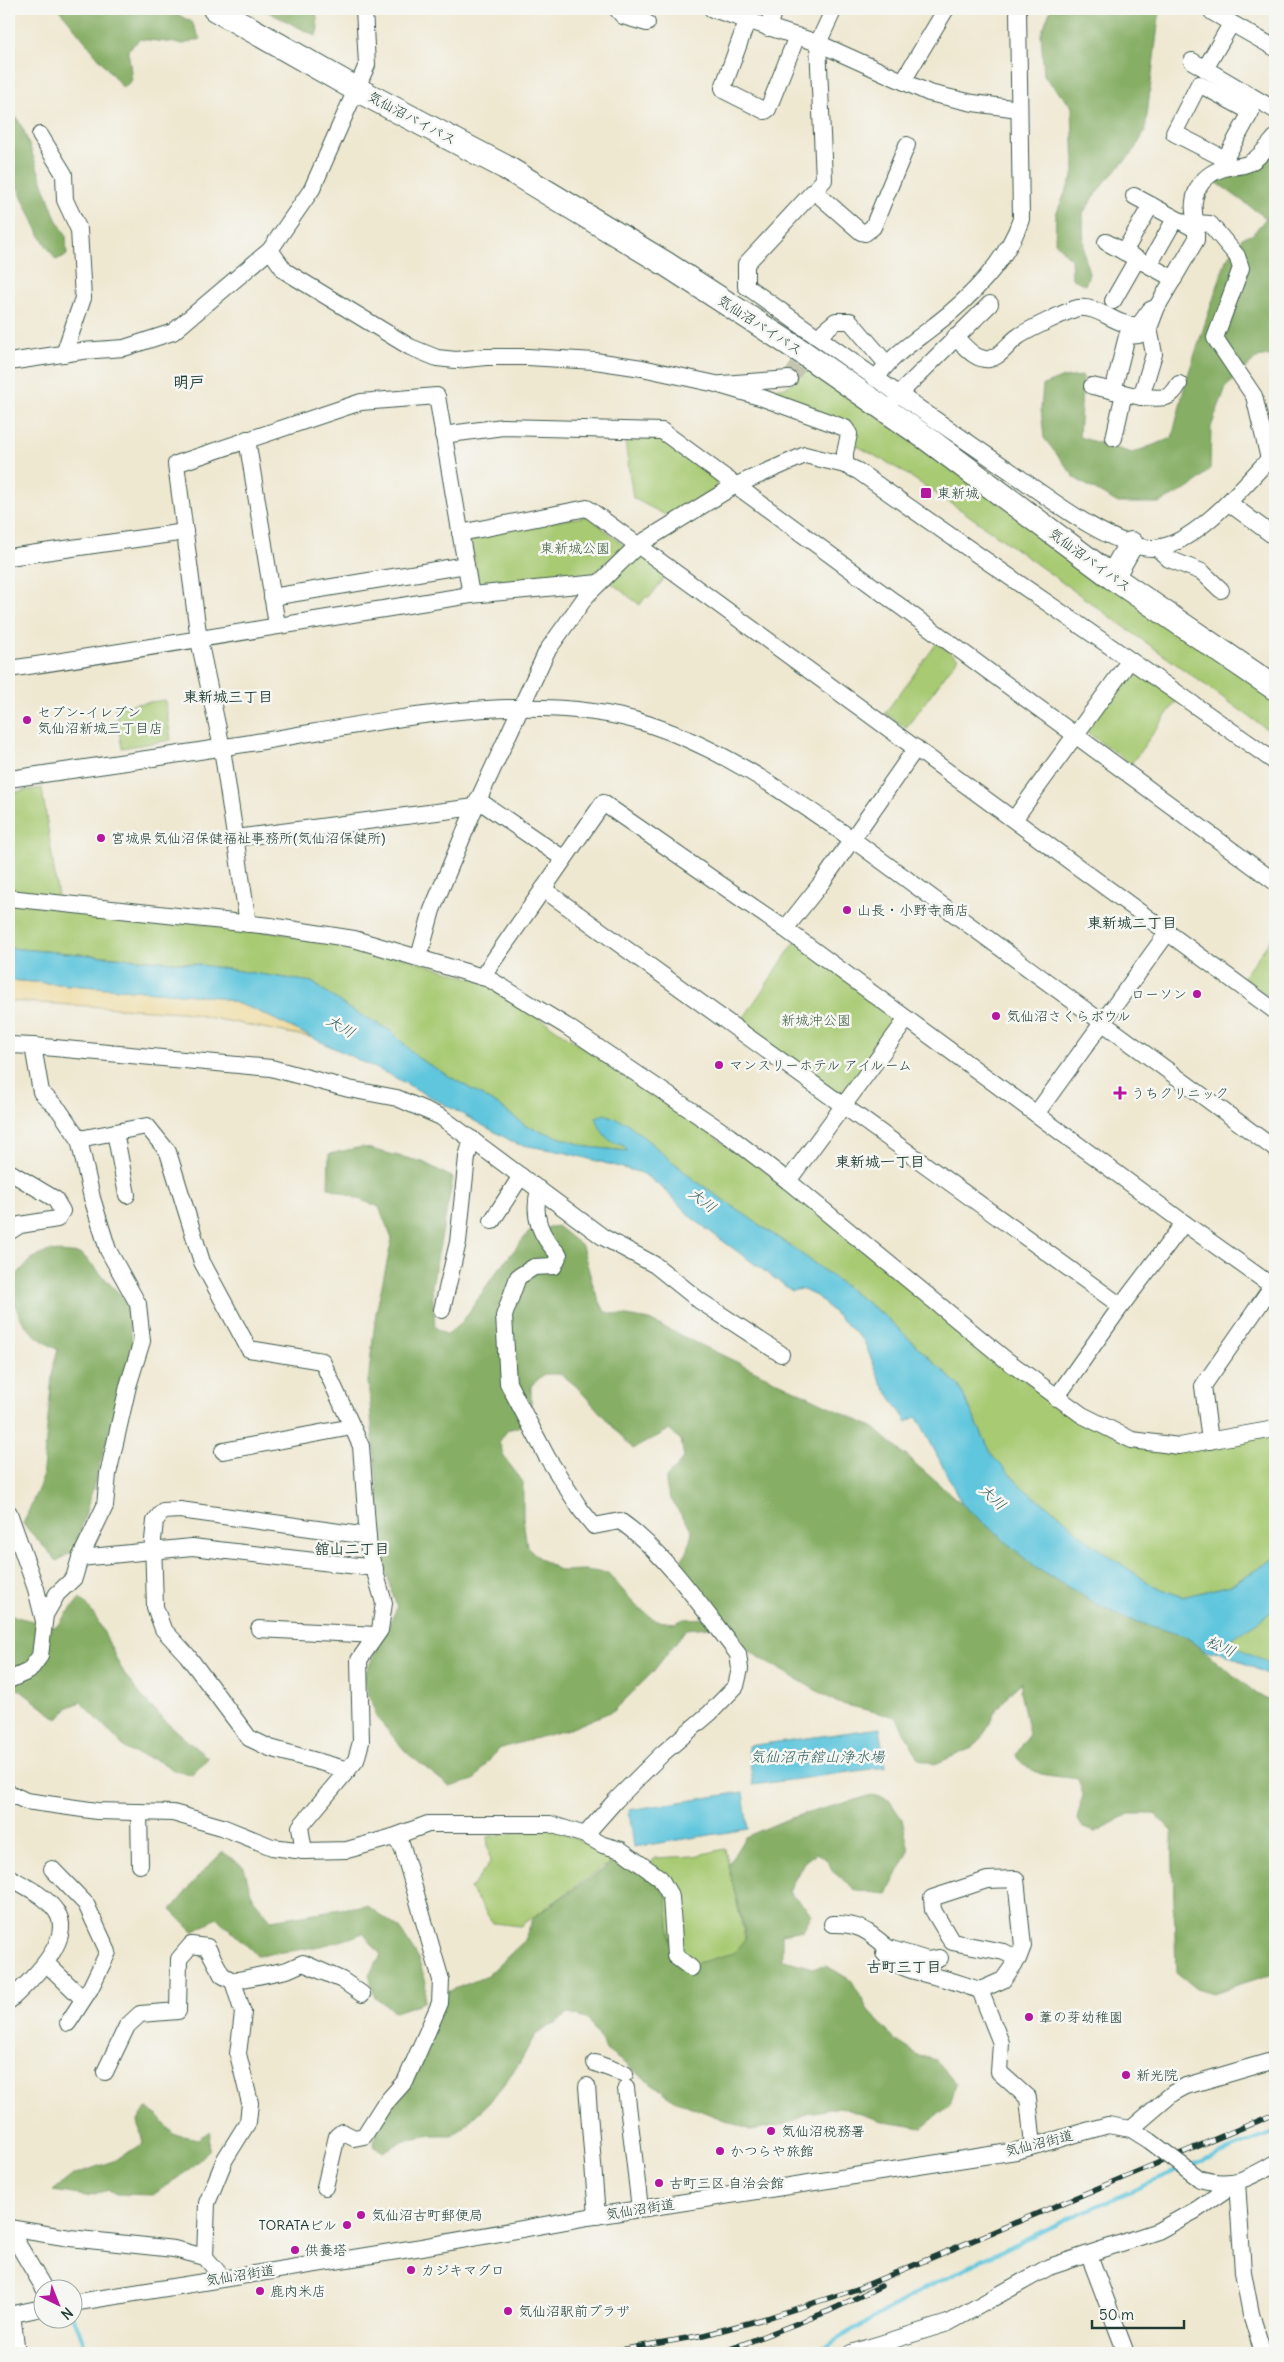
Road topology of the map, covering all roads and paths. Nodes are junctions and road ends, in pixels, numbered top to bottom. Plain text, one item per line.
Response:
1 (215, 9) edge
2 (364, 9) edge
3 (618, 9) edge
4 (712, 9) edge
5 (774, 9) edge
6 (834, 9) edge
7 (946, 9) edge
8 (1018, 9) edge
9 (1212, 12) dead end
10 (743, 16) edge
11 (647, 23) dead end
12 (1231, 24) junction
13 (768, 28) junction
14 (797, 36) junction
15 (818, 43) junction
16 (1275, 48) edge
17 (904, 81) junction
18 (356, 89) junction
19 (1019, 109) junction
20 (1275, 110) edge
21 (40, 136) dead end
22 (1275, 138) edge
23 (1233, 144) junction
24 (907, 145) dead end
25 (1248, 164) junction
26 (814, 191) junction
27 (1134, 196) dead end
28 (1151, 205) junction
29 (1175, 218) junction
30 (1196, 227) junction
31 (1106, 242) dead end
32 (270, 250) junction
33 (1136, 259) junction
34 (1174, 278) junction
35 (979, 302) junction
36 (1113, 302) dead end
37 (1157, 307) junction
38 (1149, 328) junction
39 (824, 331) tunnel mouth
40 (955, 337) junction
41 (64, 354) junction
42 (9, 362) edge
43 (886, 363) junction
44 (789, 379) dead end
45 (876, 379) junction
46 (716, 384) junction
47 (1180, 384) dead end
48 (1092, 386) dead end
49 (1118, 392) junction
50 (897, 396) junction
51 (1142, 397) junction
52 (443, 434) junction
53 (1114, 438) dead end
54 (247, 439) junction
55 (1272, 458) edge
56 (845, 465) junction
57 (734, 486) junction
58 (1229, 503) junction
59 (185, 532) junction
60 (460, 532) junction
61 (1275, 537) edge
62 (1131, 544) junction
63 (638, 545) junction
64 (1157, 548) junction
65 (9, 557) edge
66 (466, 565) junction
67 (1112, 577) junction
68 (599, 583) junction
69 (1221, 590) dead end
70 (471, 595) junction
71 (272, 597) junction
72 (278, 625) junction
73 (199, 640) junction
74 (1130, 660) junction
75 (9, 669) edge
76 (1275, 688) edge
77 (522, 708) junction
78 (1074, 736) junction
79 (222, 748) junction
80 (916, 748) junction
81 (1275, 762) edge
82 (9, 779) edge
83 (476, 803) junction
84 (1015, 818) junction
85 (235, 838) junction
86 (852, 839) junction
87 (564, 859) junction
88 (1275, 882) edge
89 (543, 889) junction
90 (9, 898) edge
91 (248, 924) junction
92 (785, 929) junction
93 (1168, 932) junction
94 (419, 957) junction
95 (482, 977) junction
96 (1275, 1011) edge
97 (907, 1019) junction
98 (1103, 1023) junction
99 (9, 1045) edge
100 (33, 1046) junction
101 (842, 1106) junction
102 (1036, 1114) junction
103 (115, 1132) junction
104 (79, 1139) junction
105 (472, 1139) junction
106 (1275, 1149) edge
107 (521, 1176) junction
108 (9, 1177) edge
109 (788, 1181) junction
110 (539, 1189) junction
111 (127, 1195) dead end
112 (492, 1221) dead end
113 (1184, 1223) junction
114 (9, 1232) edge
115 (1274, 1285) edge
116 (1121, 1306) junction
117 (442, 1310) dead end
118 (781, 1354) dead end
119 (1056, 1398) junction
120 (352, 1427) junction
121 (1275, 1429) edge
122 (1210, 1441) junction
123 (223, 1450) dead end
124 (9, 1513) edge
125 (368, 1536) junction
126 (153, 1549) junction
127 (80, 1558) junction
128 (375, 1568) junction
129 (44, 1621) junction
130 (259, 1629) dead end
131 (376, 1635) junction
132 (9, 1680) edge
133 (348, 1770) junction
134 (9, 1793) edge
135 (139, 1812) junction
136 (584, 1835) junction
137 (393, 1837) junction
138 (304, 1851) junction
139 (140, 1865) dead end
140 (52, 1870) dead end
141 (9, 1878) edge
142 (832, 1924) dead end
143 (888, 1948) junction
144 (940, 1958) dead end
145 (1018, 1959) junction
146 (46, 1963) junction
147 (691, 1968) dead end
148 (233, 1981) junction
149 (980, 1990) junction
150 (362, 1994) dead end
151 (83, 1999) junction
152 (9, 2001) edge
153 (68, 2023) dead end
154 (1275, 2060) edge
155 (595, 2063) dead end
156 (105, 2072) dead end
157 (587, 2086) dead end
158 (1131, 2129) junction
159 (1033, 2146) junction
160 (1275, 2163) edge
161 (1236, 2182) junction
162 (325, 2187) dead end
163 (640, 2209) junction
164 (597, 2216) junction
165 (9, 2229) edge
166 (1089, 2255) junction
167 (205, 2257) junction
168 (223, 2278) junction
169 (39, 2280) edge
170 (82, 2300) edge
171 (32, 2310) edge
172 (11, 2315) edge
173 (17, 2353) edge
174 (851, 2353) edge
175 (1126, 2353) edge
176 (1263, 2353) edge

1 - 18 highway, 気仙沼バイパス
2 - 18 street
3 - 11 street
4 - 10 street
5 - 13 street
6 - 15 street
7 - 17 street
8 - 19 street
9 - 12 street
10 - 13 street
10 - 14 street
12 - 16 street
12 - 20 street
13 - 14 street
14 - 15 street
15 - 17 street
15 - 26 street
17 - 19 street
18 - 32 street
18 - 67 highway, 気仙沼バイパス
19 - 35 street
21 - 41 street
22 - 25 street
23 - 23 street
23 - 25 street
24 - 26 street
25 - 30 street
26 - 45 street
27 - 28 street
28 - 29 street
28 - 33 street
29 - 30 street
29 - 33 street
30 - 34 street
30 - 55 street
31 - 33 street
32 - 41 street
32 - 46 street
33 - 34 street
33 - 36 street
34 - 37 street
35 - 40 street
35 - 43 street
37 - 38 street
37 - 40 street
38 - 49 street
38 - 51 street
39 - 43 street
40 - 50 street
41 - 42 street
43 - 45 street
44 - 46 street
45 - 50 street
46 - 56 street
47 - 51 street
48 - 49 street
49 - 51 street
49 - 53 street
50 - 62 street
52 - 54 street
52 - 57 street
52 - 60 street
54 - 59 street
54 - 71 street
55 - 58 street
56 - 57 street
56 - 74 street
57 - 63 street
57 - 78 street
58 - 61 street
58 - 64 street
59 - 65 street
59 - 73 street
60 - 63 street
60 - 66 street
62 - 64 street
62 - 67 highway
63 - 68 street
63 - 80 street
64 - 69 street
66 - 70 street
66 - 71 street
67 - 76 highway, 気仙沼バイパス
68 - 70 street
68 - 77 street
70 - 72 street
71 - 72 street
72 - 73 street
73 - 75 street
73 - 79 street
74 - 78 street
74 - 81 street
77 - 79 street
77 - 83 street
77 - 86 street
78 - 84 street
78 - 88 street
79 - 82 street
79 - 85 street
80 - 84 street
80 - 86 street
83 - 85 street
83 - 87 street
83 - 94 street
84 - 93 street
85 - 91 street
86 - 92 street
86 - 98 street
87 - 89 street
87 - 92 street
89 - 95 street
89 - 101 street
90 - 91 street
91 - 94 street
92 - 97 street
93 - 96 street
93 - 98 street
94 - 95 street
95 - 109 street
97 - 101 street
97 - 102 street
98 - 102 street
98 - 106 street
99 - 100 street
100 - 104 street
100 - 105 street
101 - 109 street
101 - 116 street
102 - 113 street
103 - 104 street
103 - 111 street
103 - 120 street
104 - 127 street
105 - 107 street
105 - 117 street
107 - 110 street
107 - 112 street
108 - 114 street
109 - 119 street
110 - 118 street
110 - 136 street
113 - 115 street
113 - 116 street
115 - 122 street
116 - 119 street
119 - 122 street
120 - 123 street
120 - 125 street
121 - 122 street
124 - 129 street
125 - 126 street
125 - 128 street
126 - 127 street
126 - 128 street
126 - 133 street
127 - 129 street
128 - 131 street
129 - 132 street
130 - 131 street
131 - 133 street
133 - 138 street
134 - 135 street
135 - 138 street
135 - 139 street
136 - 137 street
136 - 147 street
137 - 138 street
137 - 162 street
140 - 151 street
141 - 146 street
142 - 143 street
143 - 144 street
143 - 149 street
145 - 145 street
145 - 149 street
146 - 151 street
146 - 152 street
148 - 150 street
148 - 156 street
148 - 167 street
149 - 159 street
151 - 153 street
154 - 158 street
155 - 163 street
157 - 164 street
158 - 159 street, 気仙沼街道
158 - 161 street, 気仙沼街道, bridge
159 - 163 street, 気仙沼街道
160 - 161 street, 気仙沼街道
161 - 166 street
161 - 176 street
163 - 164 street, 気仙沼街道
164 - 168 street, 気仙沼街道
165 - 167 street
165 - 169 street
166 - 174 street
166 - 175 street
167 - 168 street
168 - 170 street, 気仙沼街道
171 - 172 street
172 - 173 street

